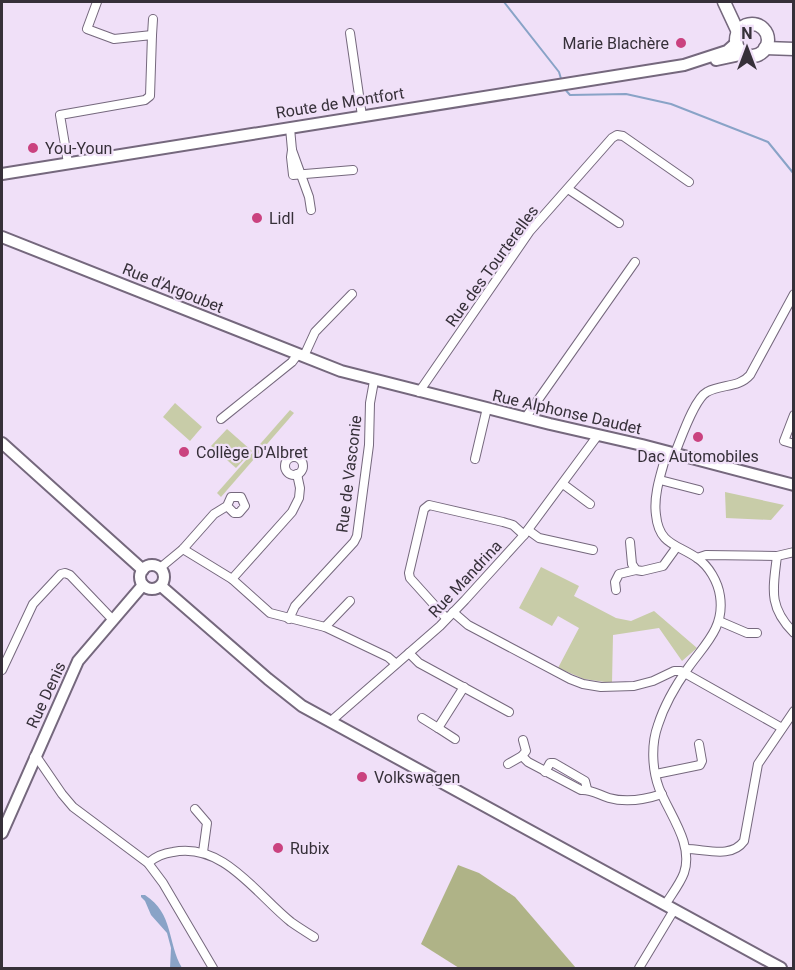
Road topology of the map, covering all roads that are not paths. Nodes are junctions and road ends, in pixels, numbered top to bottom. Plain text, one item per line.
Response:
1 (97, 2) edge
2 (724, 2) edge
3 (153, 19) dead end
4 (350, 33) dead end
5 (741, 33) junction
6 (152, 35) junction
7 (766, 42) junction
8 (794, 42) edge
9 (794, 49) edge
10 (744, 54) junction
11 (684, 65) junction
12 (362, 116) junction
13 (290, 128) junction
14 (68, 163) junction
15 (353, 170) dead end
16 (2, 174) edge
17 (301, 175) junction
18 (689, 182) dead end
19 (568, 189) junction
20 (311, 210) dead end
21 (619, 223) dead end
22 (2, 237) edge
23 (636, 262) dead end
24 (352, 294) dead end
25 (794, 294) edge
26 (301, 355) junction
27 (333, 368) joint
28 (374, 381) junction
29 (419, 392) junction
30 (487, 408) junction
31 (794, 415) edge
32 (526, 417) junction
33 (221, 419) dead end
34 (598, 435) junction
35 (2, 443) edge
36 (794, 444) edge
37 (671, 453) junction
38 (475, 459) dead end
39 (297, 474) dead end
40 (660, 480) junction
41 (563, 484) junction
42 (794, 485) edge
43 (699, 490) dead end
44 (590, 504) dead end
45 (227, 506) dead end
46 (526, 532) junction
47 (630, 542) dead end
48 (676, 548) junction
49 (183, 549) junction
50 (592, 550) dead end
51 (794, 552) edge
52 (777, 556) junction
53 (697, 558) junction
54 (160, 568) junction
55 (143, 570) junction
56 (636, 570) junction
57 (232, 579) junction
58 (143, 585) junction
59 (161, 586) junction
60 (616, 590) dead end
61 (350, 602) dead end
62 (453, 612) junction
63 (446, 618) junction
64 (289, 619) junction
65 (113, 620) junction
66 (719, 621) junction
67 (325, 627) junction
68 (757, 633) dead end
69 (794, 633) edge
70 (409, 653) junction
71 (395, 663) junction
72 (2, 670) edge
73 (685, 672) junction
74 (464, 687) junction
75 (509, 711) dead end
76 (794, 711) edge
77 (422, 718) dead end
78 (331, 721) junction
79 (438, 728) junction
80 (782, 728) junction
81 (455, 739) dead end
82 (523, 740) dead end
83 (699, 744) dead end
84 (522, 756) junction
85 (34, 757) junction
86 (508, 764) dead end
87 (656, 774) junction
88 (662, 794) junction
89 (195, 809) dead end
90 (2, 833) edge
91 (686, 849) junction
92 (203, 852) junction
93 (148, 863) junction
94 (670, 908) junction
95 (314, 937) dead end
96 (213, 969) edge
97 (639, 969) edge
98 (781, 969) edge

1 - 6 street
2 - 5 main road
3 - 6 street
4 - 12 street
5 - 7 main road
5 - 10 main road
5 - 11 main road, Route de Montfort
6 - 14 street
7 - 8 main road
7 - 9 main road
7 - 10 main road
10 - 11 main road, Route de Montfort
11 - 12 main road, Route de Montfort
12 - 13 main road, Route de Montfort
13 - 14 main road, Route de Montfort
13 - 17 street
14 - 16 main road, Route de Montfort
15 - 17 street
17 - 20 street
18 - 19 street, Rue des Tourterelles
19 - 21 street
19 - 29 street, Rue des Tourterelles
22 - 26 main road, Rue d'Argoubet
23 - 32 street
24 - 26 street
25 - 37 street
26 - 27 main road, Rue d'Argoubet
26 - 33 street
27 - 28 main road, Rue Alphonse Daudet
28 - 29 main road, Rue Alphonse Daudet
28 - 64 street, Rue de Vasconie
29 - 30 main road, Rue Alphonse Daudet
30 - 32 main road, Rue Alphonse Daudet
30 - 38 street
31 - 36 street
32 - 34 main road, Rue Alphonse Daudet
34 - 37 main road, Rue Alphonse Daudet
34 - 41 street, Rue Mandrina
35 - 55 main road
37 - 40 street
37 - 42 main road, Rue Alphonse Daudet
39 - 57 street
40 - 43 street
40 - 48 street
41 - 44 street
41 - 46 street, Rue Mandrina
45 - 49 street
46 - 50 street
46 - 62 street, Rue Mandrina
46 - 63 street
47 - 56 street
48 - 53 street
48 - 56 street
49 - 54 street
49 - 57 street
51 - 52 street
52 - 53 street
52 - 69 street
53 - 66 street
54 - 55 main road
54 - 59 main road
55 - 58 main road
56 - 60 street
57 - 64 street
58 - 59 main road
58 - 65 main road, Rue Denis
59 - 78 main road
61 - 67 street
62 - 63 street, Rue Mandrina
62 - 73 street
63 - 70 street, Rue Mandrina
64 - 67 street
65 - 72 street
65 - 85 main road, Rue Denis
66 - 68 street
66 - 73 street
67 - 71 street
70 - 71 street, Rue Mandrina
70 - 74 street
71 - 78 street, Rue Mandrina
73 - 80 street
73 - 87 street
74 - 75 street
74 - 79 street
76 - 80 street
77 - 79 street
78 - 94 main road
79 - 81 street
80 - 91 street
82 - 84 street
83 - 87 street
84 - 86 street
84 - 88 street
85 - 90 main road, Rue Denis
85 - 93 street
87 - 88 street
88 - 91 street
89 - 92 street
91 - 94 street
92 - 93 street
92 - 95 street
93 - 96 street
94 - 97 street
94 - 98 main road

